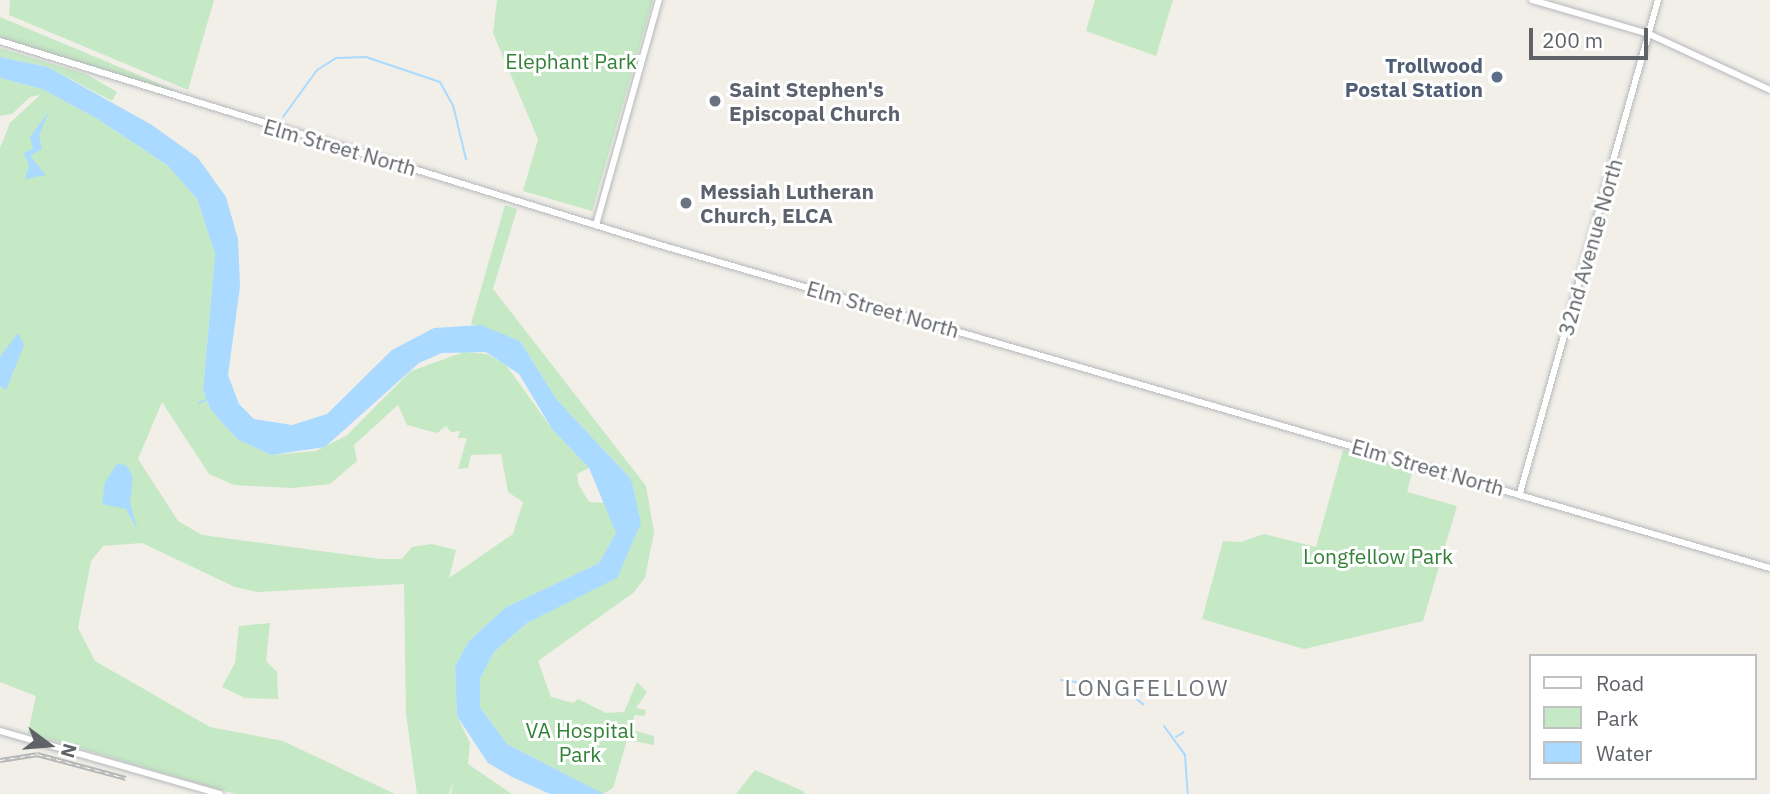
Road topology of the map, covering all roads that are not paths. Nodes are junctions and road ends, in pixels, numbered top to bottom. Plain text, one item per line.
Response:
1 (659, 0) edge
2 (1532, 0) edge
3 (1658, 0) edge
4 (1649, 34) junction
5 (0, 41) edge
6 (1770, 90) edge
7 (596, 225) junction
8 (1520, 493) junction
9 (1770, 568) edge
10 (0, 730) edge
11 (220, 794) edge

1 - 7 street
2 - 4 street
3 - 4 street, 32nd Avenue North
4 - 6 street
4 - 8 street, 32nd Avenue North
5 - 7 street, Elm Street North
7 - 8 street, Elm Street North
8 - 9 street, Elm Street North
10 - 11 street

